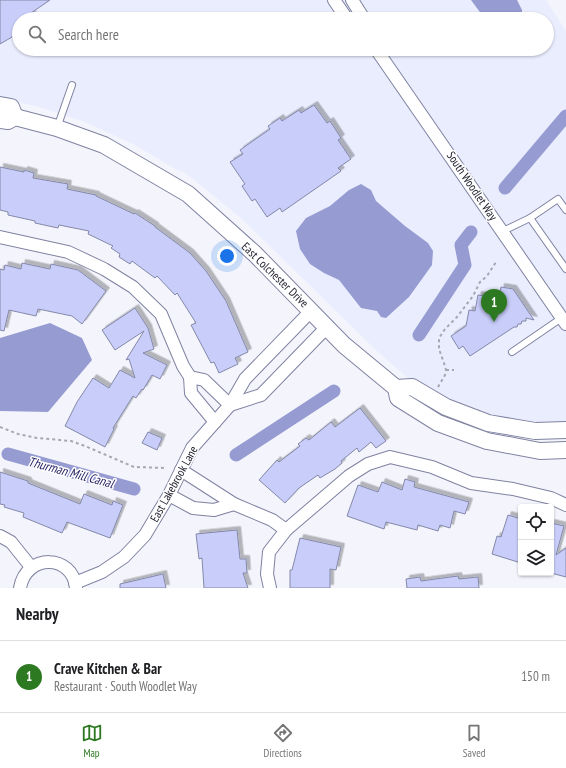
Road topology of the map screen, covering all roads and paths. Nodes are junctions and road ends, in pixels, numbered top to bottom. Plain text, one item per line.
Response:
1 (334, 0) edge
2 (352, 0) edge
3 (342, 12) edge
4 (360, 12) edge
5 (381, 56) edge
6 (72, 86) dead end
7 (0, 105) edge
8 (8, 118) edge
9 (57, 128) junction
10 (566, 210) edge
11 (530, 218) junction
12 (502, 231) junction
13 (0, 237) edge
14 (496, 262) dead end
15 (566, 269) edge
16 (311, 311) junction
17 (565, 320) edge
18 (327, 327) junction
19 (512, 352) dead end
20 (446, 370) junction
21 (454, 370) dead end
22 (190, 377) junction
23 (396, 388) junction
24 (436, 392) dead end
25 (230, 405) junction
26 (216, 422) junction
27 (0, 427) edge
28 (566, 430) edge
29 (566, 450) edge
30 (166, 468) dead end
31 (181, 470) junction
32 (169, 495) junction
33 (234, 504) junction
34 (566, 505) edge
35 (286, 530) junction
36 (0, 536) edge
37 (31, 567) junction
38 (76, 586) edge
39 (20, 588) edge
40 (270, 588) edge

1 - 3 street
2 - 4 street
5 - 12 street, South Woodlet Way
6 - 9 lane
7 - 8 street, East Colchester Drive
8 - 9 street, East Colchester Drive
9 - 16 street, East Colchester Drive
10 - 11 lane
11 - 12 lane
11 - 15 lane
12 - 17 street, South Woodlet Way
13 - 22 street
14 - 20 path
16 - 18 street, East Colchester Drive
16 - 25 street, East Lakebrook Lane
17 - 19 lane
18 - 23 street, East Colchester Drive
18 - 25 street
20 - 21 path
20 - 24 path
22 - 25 street
22 - 26 street
23 - 28 street
23 - 29 street, East Colchester Drive
25 - 26 street, East Lakebrook Lane
26 - 31 street, East Lakebrook Lane
27 - 30 path
31 - 32 street, East Lakebrook Lane
31 - 33 street
32 - 33 street
32 - 38 street, East Lakebrook Lane
33 - 35 street
34 - 35 street
35 - 40 street
36 - 37 street
37 - 38 street
37 - 39 street

